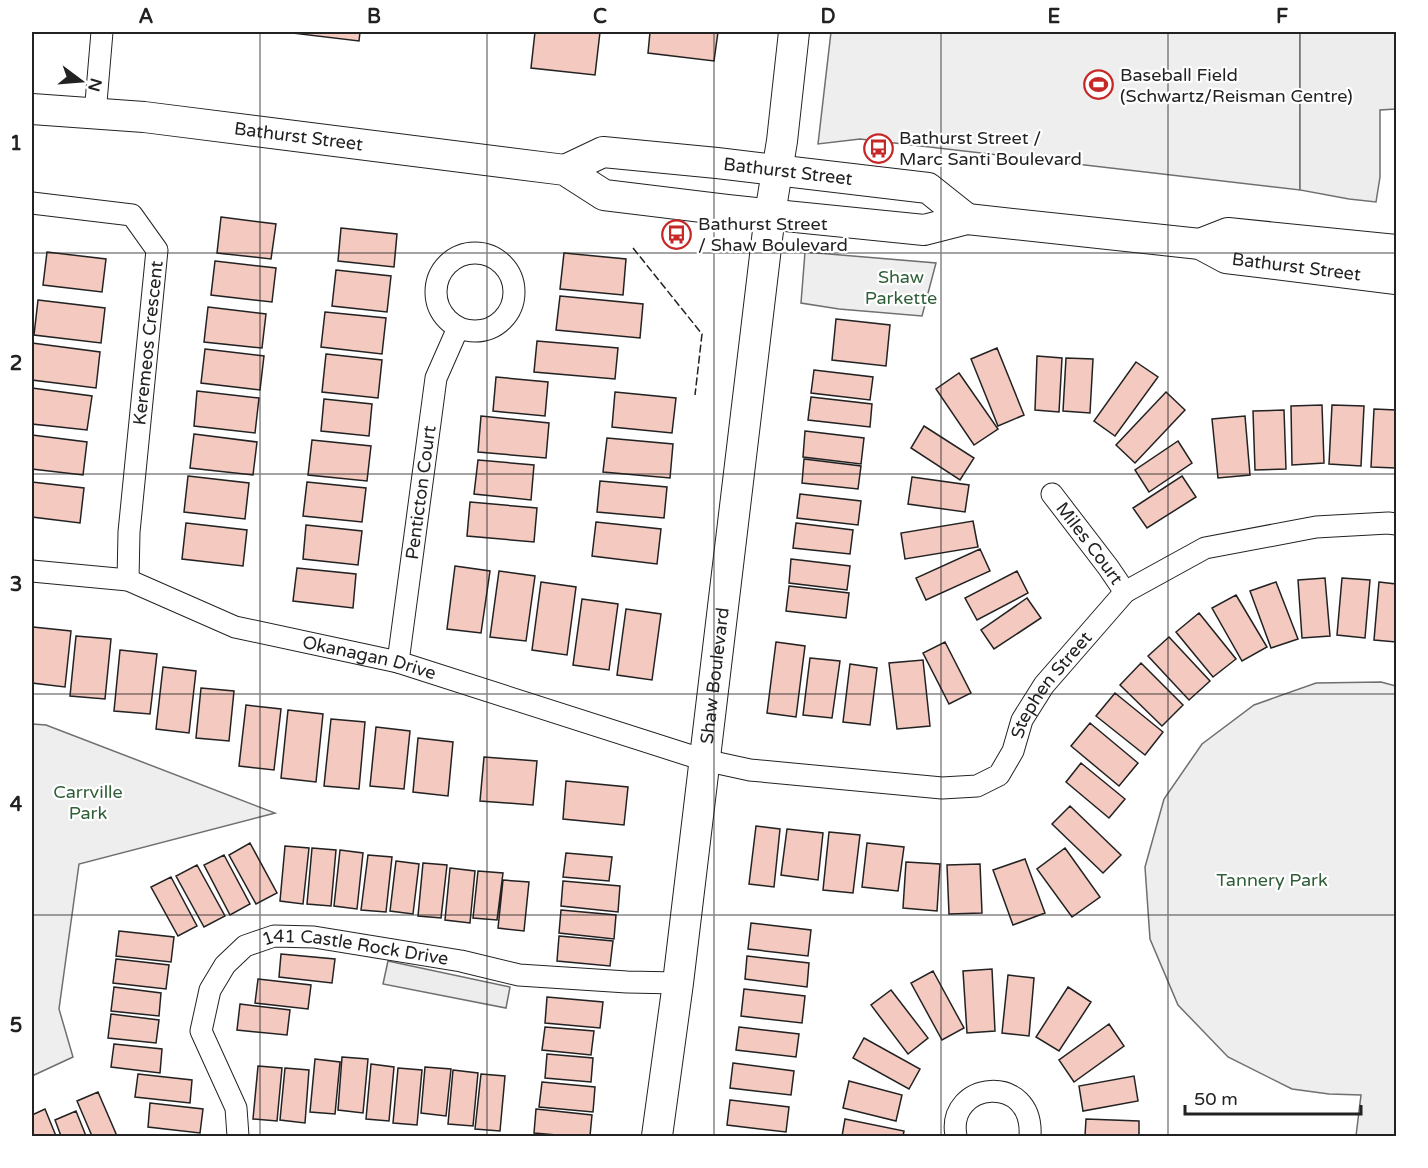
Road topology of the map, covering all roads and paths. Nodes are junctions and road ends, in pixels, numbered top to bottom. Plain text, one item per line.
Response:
1 (102, 32) edge
2 (794, 32) edge
3 (32, 108) edge
4 (95, 114) junction
5 (565, 170) junction
6 (777, 170) junction
7 (32, 203) edge
8 (770, 214) junction
9 (967, 219) junction
10 (1200, 244) junction
11 (1396, 250) edge
12 (1396, 279) edge
13 (459, 328) dead end
14 (1052, 494) dead end
15 (1396, 524) edge
16 (32, 571) edge
17 (128, 580) junction
18 (1125, 592) junction
19 (398, 662) junction
20 (704, 760) junction
21 (678, 983) junction
22 (238, 1137) edge
23 (657, 1137) edge
24 (956, 1137) edge
25 (1030, 1137) edge

1 - 4 street
2 - 6 main road, Shaw Boulevard
3 - 4 main road, Bathurst Street
4 - 5 main road, Bathurst Street
5 - 6 main road, Bathurst Street
5 - 8 main road, Bathurst Street
6 - 8 main road, Shaw Boulevard
6 - 9 main road, Bathurst Street
7 - 17 street, Keremeos Crescent
8 - 9 main road, Bathurst Street
8 - 20 main road, Shaw Boulevard
9 - 10 main road, Bathurst Street
10 - 11 main road, Bathurst Street
10 - 12 main road, Bathurst Street
13 - 19 street, Penticton Court
14 - 18 street, Miles Court
15 - 18 street, Stephen Street
16 - 17 street, Okanagan Drive
17 - 19 street, Okanagan Drive
18 - 20 street, Stephen Street
19 - 20 street, Okanagan Drive
20 - 21 main road, Shaw Boulevard
21 - 22 street, 141 Castle Rock Drive
21 - 23 main road, Shaw Boulevard
24 - 25 street

